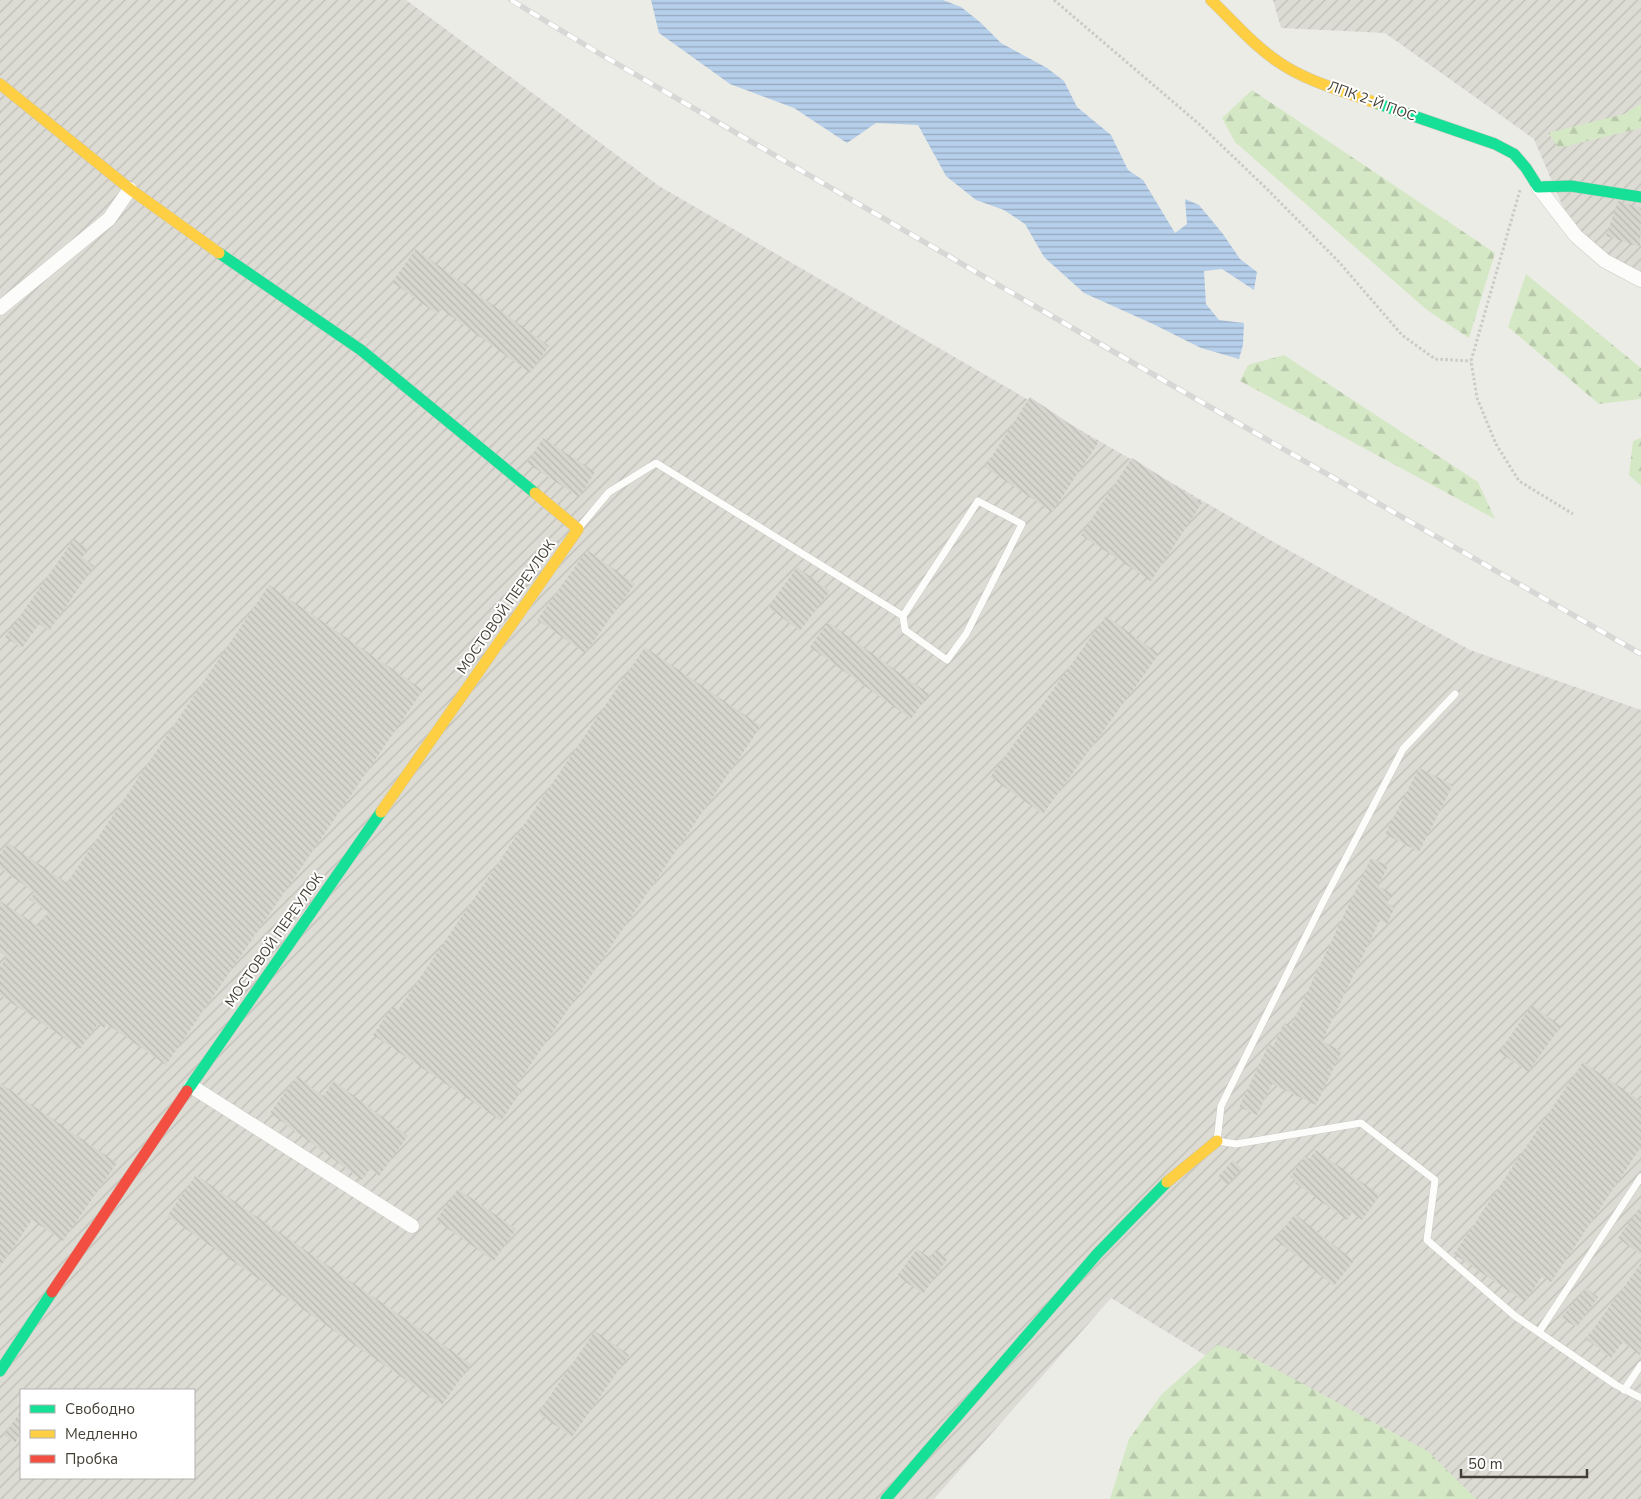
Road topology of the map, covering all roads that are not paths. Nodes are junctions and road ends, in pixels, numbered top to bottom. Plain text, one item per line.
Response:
1 (1212, 0) edge
2 (0, 84) edge
3 (1538, 187) junction
4 (130, 189) junction
5 (1641, 197) edge
6 (1641, 280) edge
7 (0, 308) edge
8 (578, 529) junction
9 (903, 616) junction
10 (1455, 694) dead end
11 (191, 1086) junction
12 (1217, 1141) junction
13 (1641, 1177) edge
14 (412, 1226) dead end
15 (1539, 1332) junction
16 (1641, 1365) edge
17 (0, 1371) edge
18 (1624, 1390) junction
19 (1641, 1398) edge
20 (886, 1499) edge

1 - 3 street, ЛПК 2-Й ПОС
2 - 4 street
3 - 5 street
3 - 6 street, ЛПК 2-Й ПОС
4 - 7 street
4 - 8 street
8 - 9 lane
8 - 11 street, МОСТОВОЙ ПЕРЕУЛОК
9 - 9 lane
10 - 12 lane
11 - 14 street
11 - 17 street, МОСТОВОЙ ПЕРЕУЛОК
12 - 15 lane
12 - 20 street
13 - 15 lane
15 - 18 lane
16 - 18 lane
18 - 19 lane

